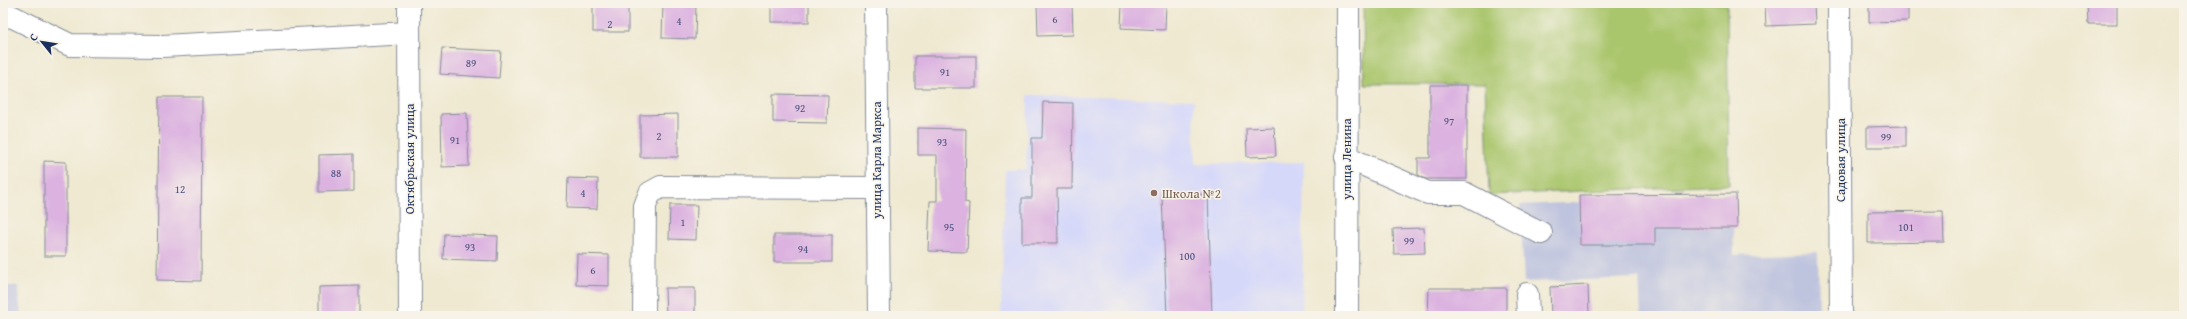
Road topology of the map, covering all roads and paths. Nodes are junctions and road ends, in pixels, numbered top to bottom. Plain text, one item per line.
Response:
1 (410, 3) edge
2 (876, 3) edge
3 (1348, 3) edge
4 (1839, 3) edge
5 (3, 17) edge
6 (410, 34) junction
7 (1346, 157) junction
8 (876, 188) junction
9 (1541, 233) dead end
10 (1527, 294) dead end
11 (410, 316) edge
12 (644, 316) edge
13 (879, 316) edge
14 (1347, 316) edge
15 (1528, 316) edge
16 (1841, 316) edge

1 - 6 street, Октябрьская улица
2 - 8 street, улица Карла Маркса
3 - 7 street, улица Ленина
4 - 16 street, Садовая улица
5 - 6 street
6 - 11 street, Октябрьская улица
7 - 9 street
7 - 14 street, улица Ленина
8 - 12 street
8 - 13 street, улица Карла Маркса
10 - 15 street

